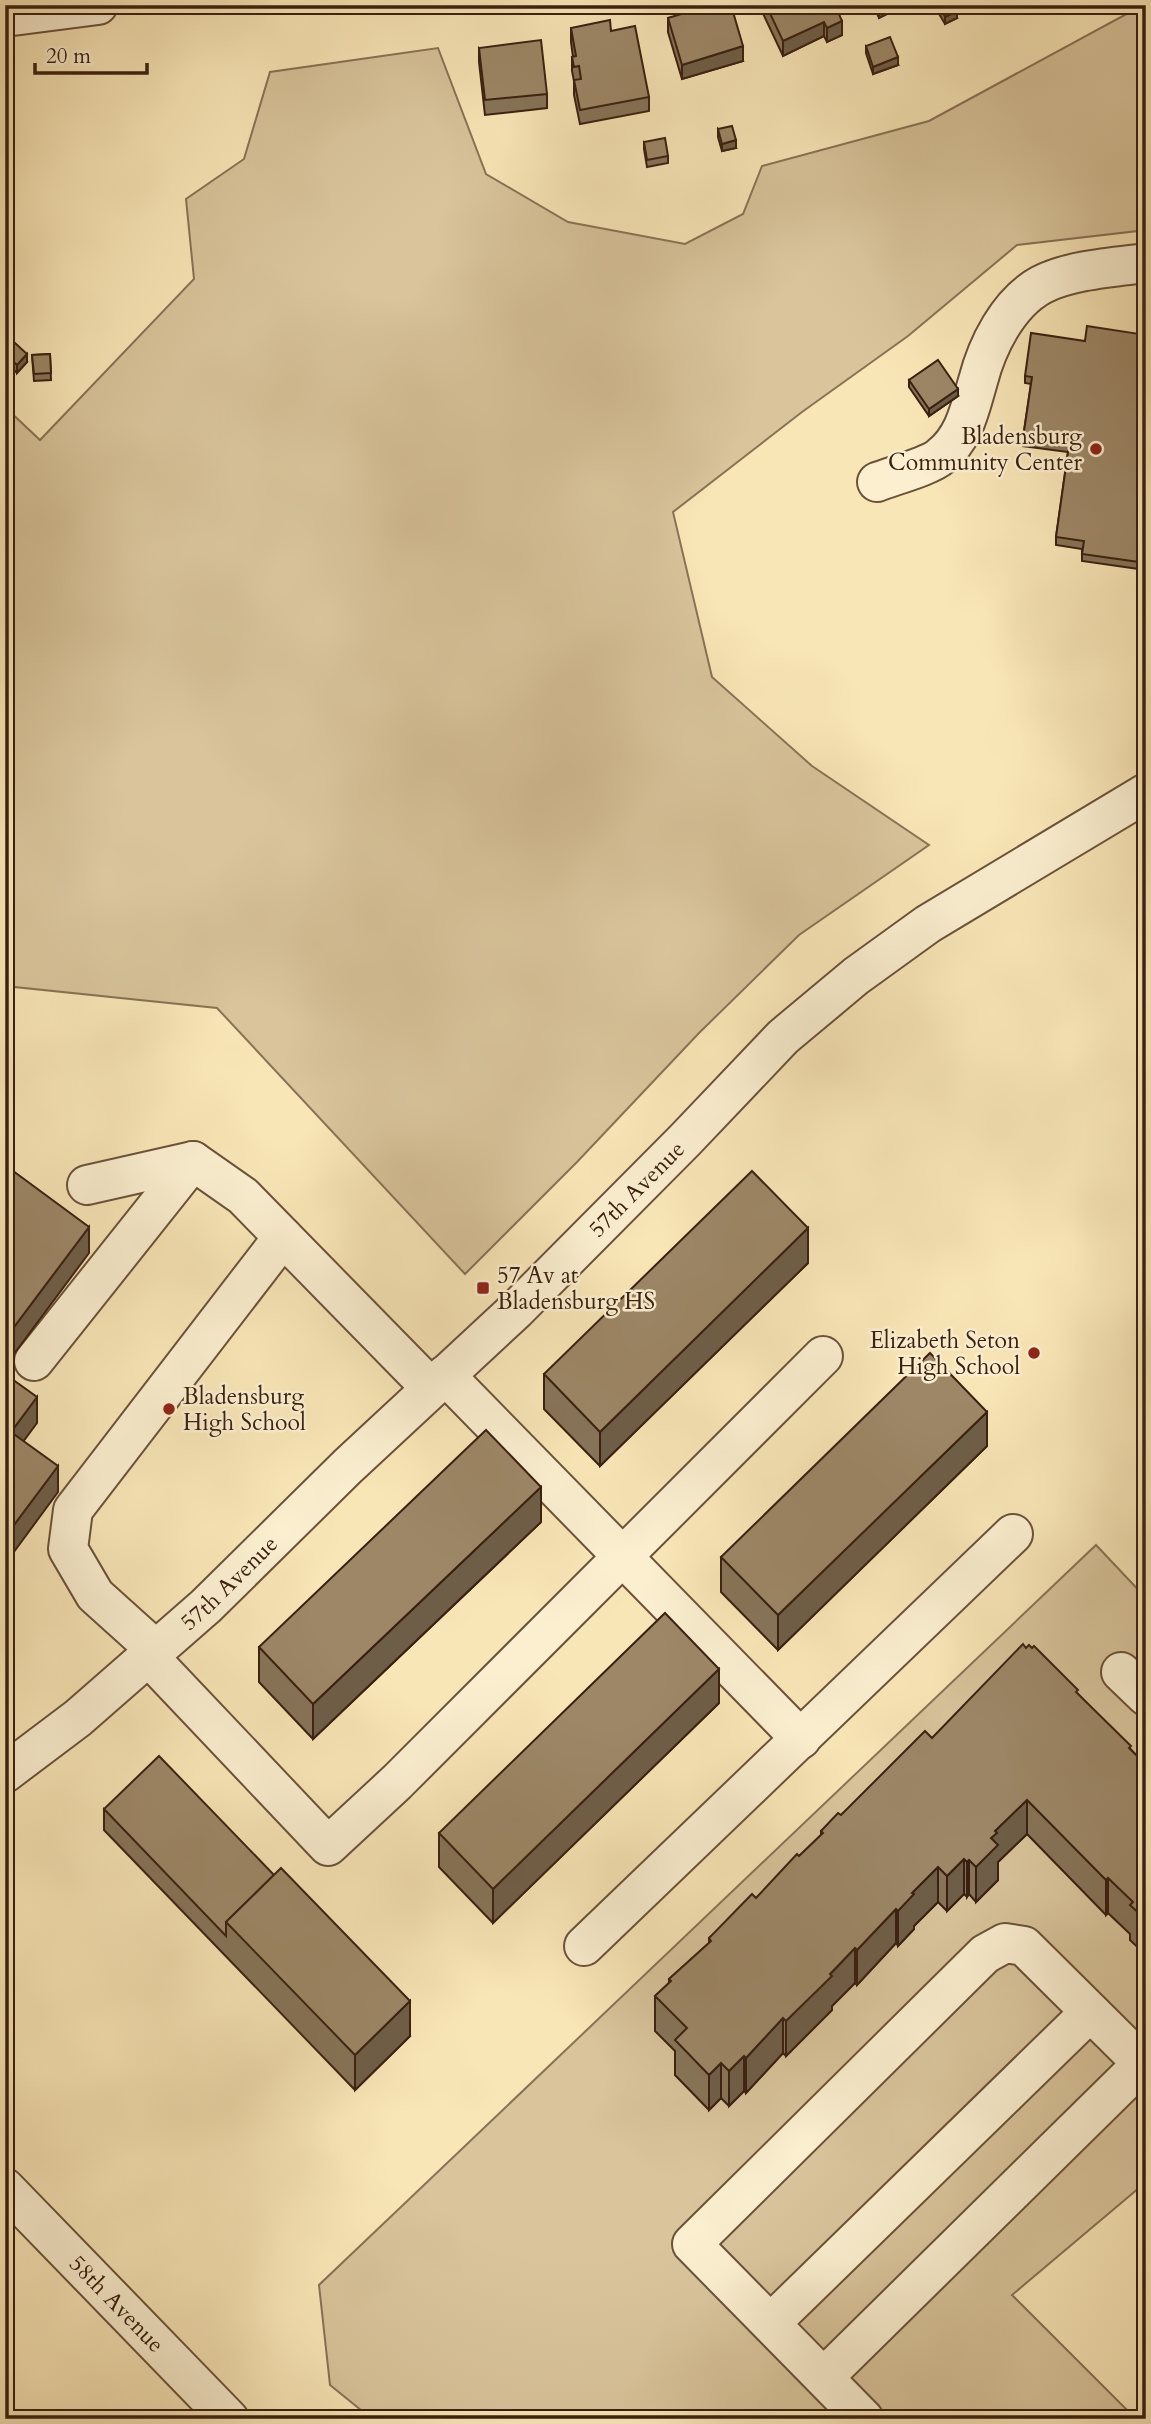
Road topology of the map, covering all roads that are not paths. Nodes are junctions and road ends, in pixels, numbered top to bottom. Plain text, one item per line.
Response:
1 (98, 5) edge
2 (5, 17) edge
3 (1146, 263) edge
4 (877, 482) dead end
5 (1146, 793) edge
6 (193, 1161) junction
7 (87, 1185) dead end
8 (283, 1237) junction
9 (823, 1356) dead end
10 (34, 1361) dead end
11 (438, 1382) junction
12 (1013, 1534) dead end
13 (623, 1555) junction
14 (152, 1653) junction
15 (801, 1739) junction
16 (5, 1773) edge
17 (584, 1946) dead end
18 (1090, 2012) junction
19 (1144, 2061) edge
20 (5, 2188) edge
21 (771, 2323) junction
22 (824, 2377) junction
23 (229, 2419) edge
24 (864, 2419) edge

1 - 2 street
3 - 4 street
5 - 11 street, 57th Avenue
6 - 7 street
6 - 8 street
6 - 10 street
8 - 11 street
8 - 14 street
9 - 13 street
11 - 13 street
11 - 14 street, 57th Avenue
12 - 15 street
13 - 14 street
13 - 15 street
14 - 16 street, 57th Avenue
15 - 17 street
18 - 19 street
18 - 21 street
18 - 21 street
19 - 22 street
20 - 23 street, 58th Avenue
21 - 22 street
22 - 24 street

